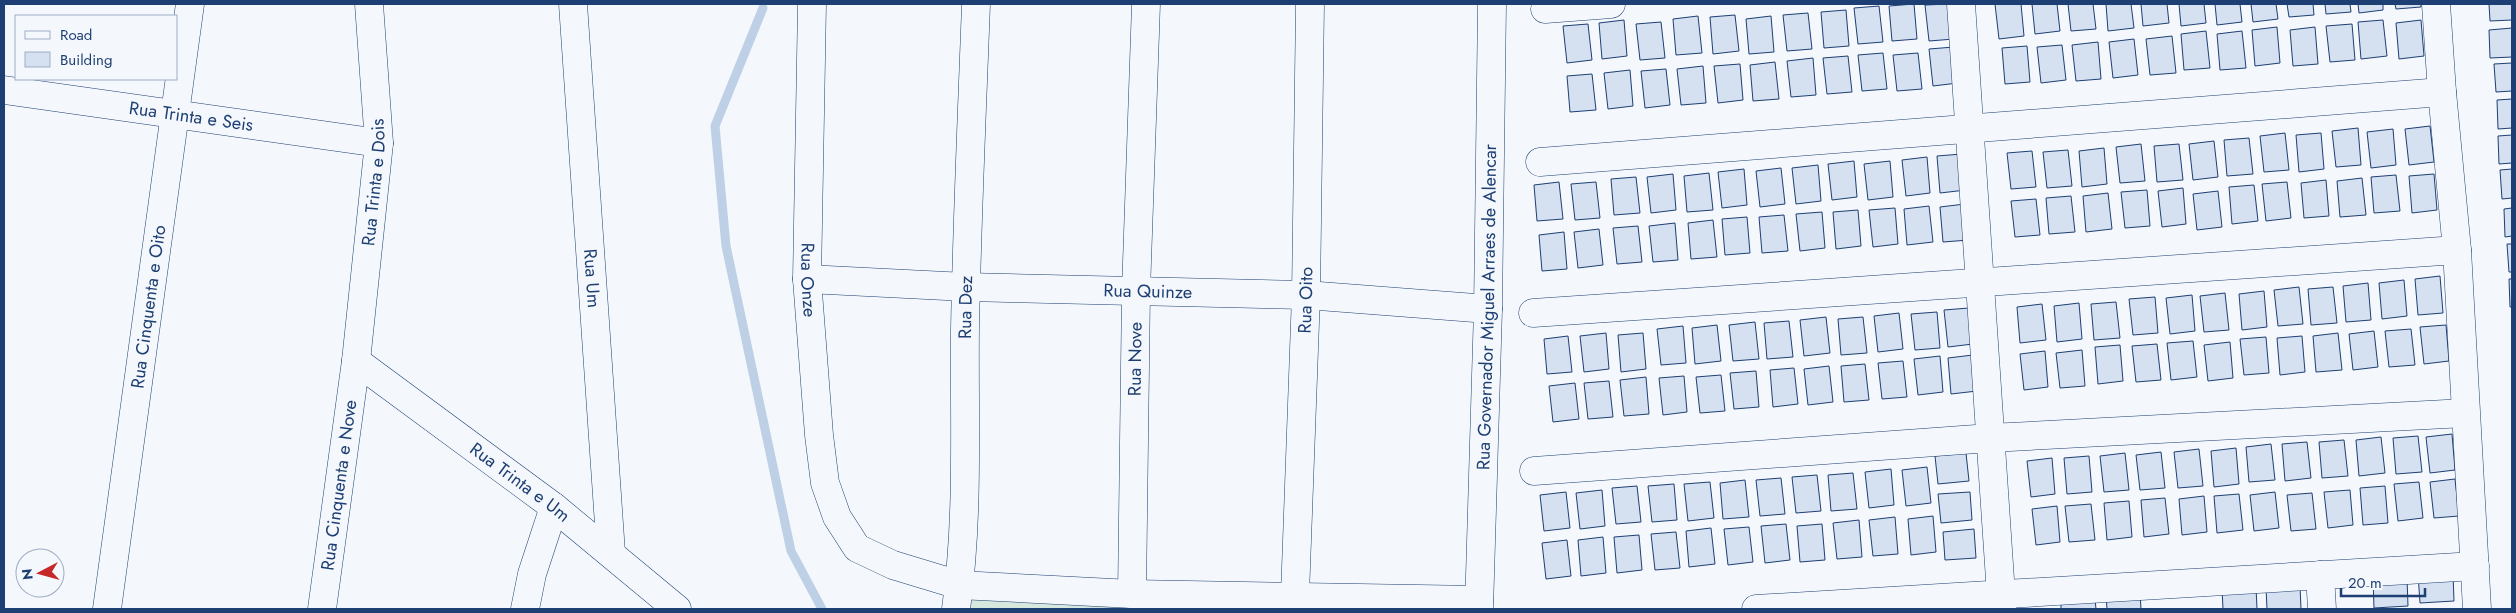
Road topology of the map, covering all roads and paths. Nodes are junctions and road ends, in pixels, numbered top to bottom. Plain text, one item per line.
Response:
1 (190, 4) edge
2 (369, 4) edge
3 (574, 4) edge
4 (812, 4) edge
5 (976, 4) edge
6 (1146, 4) edge
7 (1310, 4) edge
8 (1492, 4) edge
9 (1611, 4) edge
10 (1961, 4) edge
11 (2436, 4) edge
12 (1545, 9) dead end
13 (4, 90) edge
14 (2442, 92) junction
15 (176, 113) junction
16 (1969, 129) junction
17 (379, 143) junction
18 (1540, 162) dead end
19 (2457, 250) junction
20 (807, 279) junction
21 (1980, 283) junction
22 (966, 287) junction
23 (1136, 291) junction
24 (1306, 296) junction
25 (1488, 309) junction
26 (1533, 313) dead end
27 (356, 361) junction
28 (2465, 414) junction
29 (1990, 438) junction
30 (1534, 471) dead end
31 (554, 507) junction
32 (611, 553) junction
33 (2475, 566) junction
34 (2320, 575) junction
35 (1132, 594) junction
36 (1295, 595) junction
37 (957, 597) edge
38 (2158, 597) edge
39 (2002, 602) edge
40 (1479, 605) edge
41 (1844, 606) edge
42 (107, 609) edge
43 (322, 609) edge
44 (525, 609) edge
45 (677, 609) edge
46 (1756, 609) edge
47 (2322, 609) edge
48 (2477, 609) edge

1 - 15 street, Rua Cinquenta e Oito
2 - 17 street, Rua Trinta e Dois
3 - 32 street, Rua Um
4 - 20 street, Rua Onze
5 - 22 street, Rua Dez
6 - 23 street, Rua Nove
7 - 24 street, Rua Oito
8 - 25 street, Rua Governador Miguel Arraes de Alencar
9 - 12 street
10 - 16 street
11 - 14 street
13 - 15 street, Rua Trinta e Seis
14 - 16 street
14 - 19 street
15 - 17 street, Rua Trinta e Seis
15 - 42 street, Rua Cinquenta e Oito
16 - 18 street
16 - 21 street
17 - 27 street, Rua Trinta e Dois
19 - 21 street
19 - 28 street
20 - 22 street, Rua Quinze
20 - 37 street, Rua Onze
21 - 26 street
21 - 29 street
22 - 23 street, Rua Quinze
22 - 37 street, Rua Dez
23 - 24 street, Rua Quinze
23 - 35 street, Rua Nove
24 - 25 street, Rua Quinze
24 - 36 street, Rua Oito
25 - 40 street, Rua Governador Miguel Arraes de Alencar
27 - 31 street, Rua Trinta e Um
27 - 43 street, Rua Cinquenta e Nove
28 - 29 street
28 - 33 street
29 - 30 street
29 - 39 street
31 - 32 street, Rua Trinta e Um
31 - 44 street
32 - 45 street, Rua Trinta e Um
33 - 34 street
33 - 48 street
34 - 38 street
34 - 47 street
35 - 36 street
35 - 37 street
36 - 40 street
38 - 39 street
39 - 41 street
41 - 46 street

